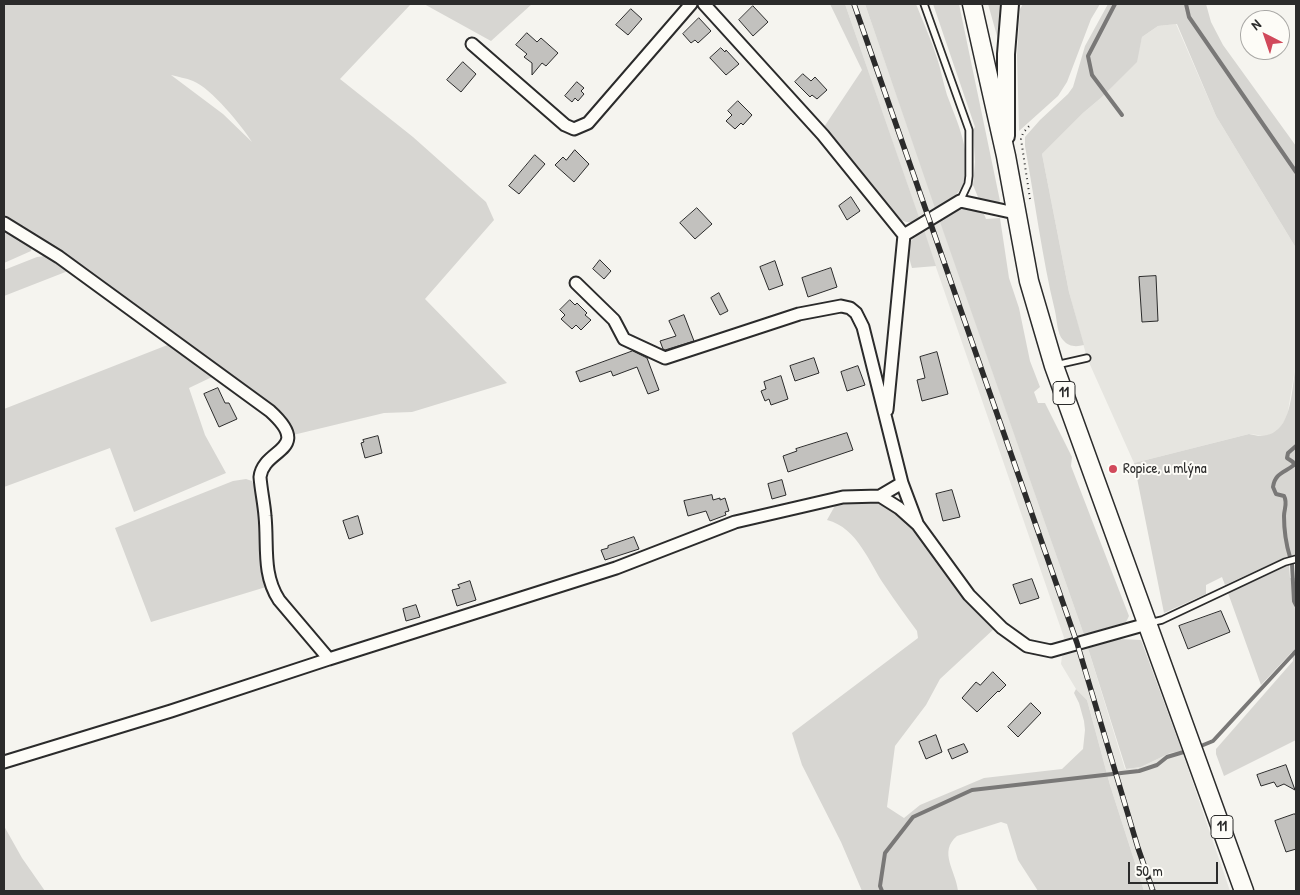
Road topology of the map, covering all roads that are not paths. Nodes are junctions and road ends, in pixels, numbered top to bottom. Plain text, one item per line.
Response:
1 (691, 4) edge
2 (704, 4) edge
3 (924, 4) edge
4 (972, 4) edge
5 (1010, 4) edge
6 (472, 44) dead end
7 (1006, 156) junction
8 (960, 201) junction
9 (1015, 213) junction
10 (4, 223) edge
11 (904, 236) junction
12 (576, 283) dead end
13 (1087, 358) dead end
14 (1054, 366) junction
15 (886, 419) junction
16 (902, 483) junction
17 (880, 496) junction
18 (918, 525) junction
19 (1296, 559) edge
20 (1147, 624) junction
21 (328, 659) junction
22 (4, 762) edge
23 (1244, 891) edge

1 - 6 street
2 - 11 street
3 - 8 lane
4 - 7 main road, 11
5 - 7 main road
7 - 9 main road, 11
8 - 9 street
8 - 11 street
9 - 14 main road, 11
10 - 21 street
11 - 15 street
12 - 15 street
13 - 14 lane
14 - 20 main road, 11
15 - 16 street
16 - 17 street
16 - 18 street
17 - 18 street
17 - 21 street
18 - 20 street
19 - 20 lane
20 - 23 main road, 11
21 - 22 street

